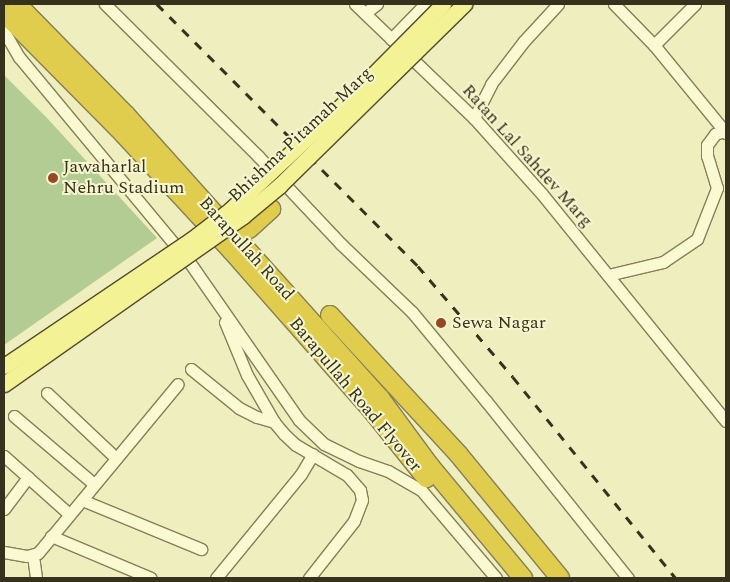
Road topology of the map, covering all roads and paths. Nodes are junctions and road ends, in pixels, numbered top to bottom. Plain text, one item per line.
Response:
1 (105, 4) edge
2 (355, 4) edge
3 (377, 4) edge
4 (426, 4) edge
5 (443, 4) edge
6 (464, 4) edge
7 (558, 4) edge
8 (614, 4) edge
9 (695, 4) edge
10 (9, 11) edge
11 (365, 13) junction
12 (391, 39) junction
13 (654, 45) junction
14 (474, 118) junction
15 (725, 132) edge
16 (271, 209) dead end
17 (198, 214) joint
18 (249, 229) dead end
19 (608, 275) junction
20 (218, 304) junction
21 (330, 315) dead end
22 (344, 330) junction
23 (330, 342) junction
24 (370, 358) junction
25 (4, 366) edge
26 (191, 369) dead end
27 (355, 370) junction
28 (4, 384) edge
29 (178, 384) dead end
30 (47, 393) dead end
31 (375, 403) junction
32 (14, 416) dead end
33 (726, 421) edge
34 (274, 422) junction
35 (313, 454) junction
36 (4, 456) edge
37 (116, 458) junction
38 (28, 477) junction
39 (94, 484) junction
40 (82, 500) junction
41 (4, 509) edge
42 (69, 514) junction
43 (51, 536) junction
44 (201, 549) dead end
45 (4, 552) edge
46 (33, 556) junction
47 (36, 578) edge
48 (151, 578) edge
49 (216, 578) edge
50 (309, 578) edge
51 (496, 578) edge
52 (509, 578) edge
53 (523, 578) edge
54 (560, 578) edge
55 (628, 578) edge

1 - 55 street
2 - 11 street, Ratan Lal Sahdev Marg
3 - 11 street
4 - 12 street
5 - 25 main road, Bhishma Pitamah Marg, bridge
6 - 28 main road, Bhishma Pitamah Marg, bridge
7 - 14 street
8 - 13 street
9 - 13 street
10 - 17 highway, Barapullah Road
10 - 20 street
10 - 23 highway, Barapullah Road
11 - 12 street, Ratan Lal Sahdev Marg
12 - 14 street, Ratan Lal Sahdev Marg
13 - 15 street
14 - 19 street, Ratan Lal Sahdev Marg
15 - 19 street
16 - 18 highway
17 - 31 highway, Barapullah Road Flyover
19 - 33 street, Ratan Lal Sahdev Marg
20 - 34 street
20 - 51 street
21 - 22 highway
22 - 23 highway
22 - 24 highway
23 - 27 highway, Barapullah Road Flyover
24 - 27 highway
24 - 54 highway
26 - 34 street
27 - 31 highway, Barapullah Road Flyover
29 - 37 street
30 - 37 street
31 - 52 highway, Barapullah Road Flyover
31 - 53 highway, Barapullah Road Flyover
32 - 39 street
34 - 35 street
35 - 49 street
35 - 50 street
36 - 38 street
37 - 39 street
38 - 41 street
38 - 42 street
39 - 40 street
40 - 42 street
40 - 44 street
42 - 43 street
43 - 46 street
43 - 48 street
45 - 46 street
46 - 47 street

